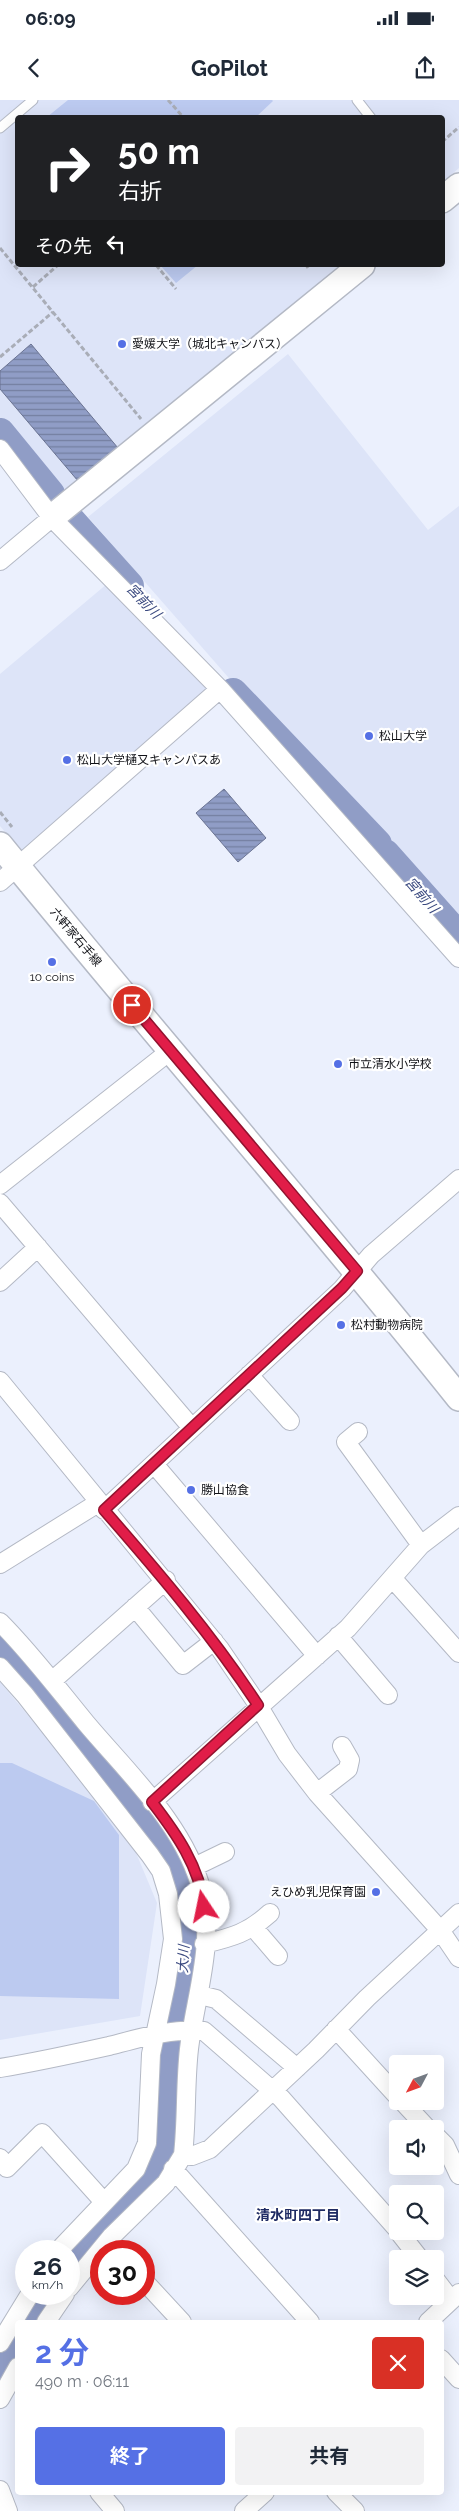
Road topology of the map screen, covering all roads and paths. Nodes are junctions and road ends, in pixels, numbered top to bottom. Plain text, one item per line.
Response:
1 (33, 100) edge
2 (168, 100) edge
3 (357, 100) edge
4 (15, 115) edge
5 (15, 115) edge
6 (181, 115) edge
7 (369, 115) edge
8 (459, 127) edge
9 (0, 128) edge
10 (445, 139) edge
11 (459, 186) edge
12 (445, 198) edge
13 (0, 248) edge
14 (15, 266) edge
15 (16, 267) edge
16 (56, 267) edge
17 (158, 267) edge
18 (360, 267) edge
19 (33, 287) junction
20 (176, 289) dead end
21 (53, 312) junction
22 (0, 357) edge
23 (154, 434) junction
24 (3, 458) edge
25 (58, 513) junction
26 (0, 561) edge
27 (220, 689) junction
28 (0, 845) edge
29 (9, 875) edge
30 (459, 958) edge
31 (170, 1051) junction
32 (459, 1179) edge
33 (0, 1185) edge
34 (0, 1203) edge
35 (38, 1247) junction
36 (357, 1271) junction
37 (0, 1282) edge
38 (249, 1375) junction
39 (0, 1381) edge
40 (459, 1398) edge
41 (290, 1421) dead end
42 (192, 1428) junction
43 (358, 1432) dead end
44 (154, 1464) junction
45 (101, 1507) junction
46 (459, 1516) edge
47 (421, 1546) junction
48 (0, 1564) edge
49 (393, 1579) junction
50 (166, 1580) junction
51 (135, 1607) junction
52 (0, 1622) edge
53 (338, 1636) junction
54 (214, 1641) junction
55 (459, 1653) edge
56 (317, 1656) junction
57 (0, 1667) edge
58 (52, 1682) junction
59 (388, 1695) dead end
60 (258, 1705) junction
61 (342, 1746) dead end
62 (318, 1793) junction
63 (152, 1802) junction
64 (225, 1852) dead end
65 (194, 1867) junction
66 (270, 1913) dead end
67 (459, 1913) edge
68 (254, 1928) junction
69 (440, 1930) junction
70 (204, 1944) junction
71 (278, 1956) dead end
72 (459, 1958) edge
73 (200, 1995) junction
74 (336, 2029) junction
75 (187, 2030) junction
76 (157, 2035) junction
77 (0, 2068) edge
78 (298, 2068) junction
79 (389, 2087) edge
80 (273, 2092) junction
81 (410, 2110) edge
82 (420, 2120) edge
83 (444, 2144) edge
84 (0, 2158) edge
85 (178, 2162) junction
86 (459, 2175) edge
87 (104, 2202) junction
88 (389, 2221) edge
89 (68, 2240) edge
90 (116, 2240) edge
91 (405, 2240) edge
92 (413, 2250) edge
93 (90, 2267) edge
94 (80, 2277) edge
95 (444, 2287) edge
96 (155, 2293) edge
97 (455, 2297) edge
98 (23, 2305) edge
99 (58, 2305) edge
100 (47, 2320) edge
101 (180, 2320) edge
102 (308, 2320) edge
103 (430, 2320) edge
104 (0, 2343) edge
105 (444, 2362) edge
106 (15, 2372) edge
107 (459, 2379) edge
108 (0, 2399) edge
109 (0, 2490) edge
110 (101, 2495) edge
111 (339, 2495) edge
112 (111, 2510) edge
113 (8, 2511) edge
114 (355, 2511) edge

1 - 5 lane
2 - 6 path
3 - 7 lane
4 - 9 lane
8 - 10 path
11 - 12 main road
13 - 14 path
15 - 19 path
16 - 19 path
17 - 20 path
18 - 23 main road
19 - 21 path
21 - 22 path
21 - 23 path
23 - 25 main road
24 - 25 street
25 - 26 street
25 - 27 street
27 - 29 street
27 - 30 street
28 - 29 main road, 六軒家石手線
29 - 31 main road, 六軒家石手線
31 - 33 street
31 - 36 main road, 六軒家石手線
32 - 36 street
34 - 35 street
35 - 37 street
35 - 42 street
36 - 38 street
36 - 40 main road, 六軒家石手線
38 - 41 street
38 - 42 street
39 - 45 street
42 - 44 street
43 - 47 street
44 - 45 street
44 - 56 street
45 - 48 street
45 - 50 street
46 - 47 street
47 - 49 street
49 - 53 street
49 - 55 street
50 - 51 street
50 - 54 street
51 - 54 street
51 - 58 street
52 - 58 street
53 - 56 street
53 - 59 street
54 - 60 street
56 - 60 street
57 - 76 street
58 - 63 street
60 - 62 street
60 - 63 street
61 - 62 street
62 - 69 street
63 - 65 street
64 - 65 street
65 - 70 street
66 - 68 street
67 - 69 street
68 - 70 street
68 - 71 street
69 - 72 street
69 - 74 street
70 - 73 street
73 - 75 street
73 - 78 street
74 - 78 street
74 - 79 street
75 - 76 street
75 - 80 street
75 - 85 street
76 - 77 street
76 - 87 street
78 - 80 street
80 - 85 street
80 - 88 street
81 - 82 street
83 - 86 street
84 - 87 street
85 - 90 street
85 - 102 street
87 - 89 street
91 - 92 street
93 - 94 street
95 - 97 street
96 - 101 street
97 - 103 street
98 - 104 street
99 - 100 street
105 - 107 street
106 - 108 street
109 - 113 street
110 - 112 street
111 - 114 street

